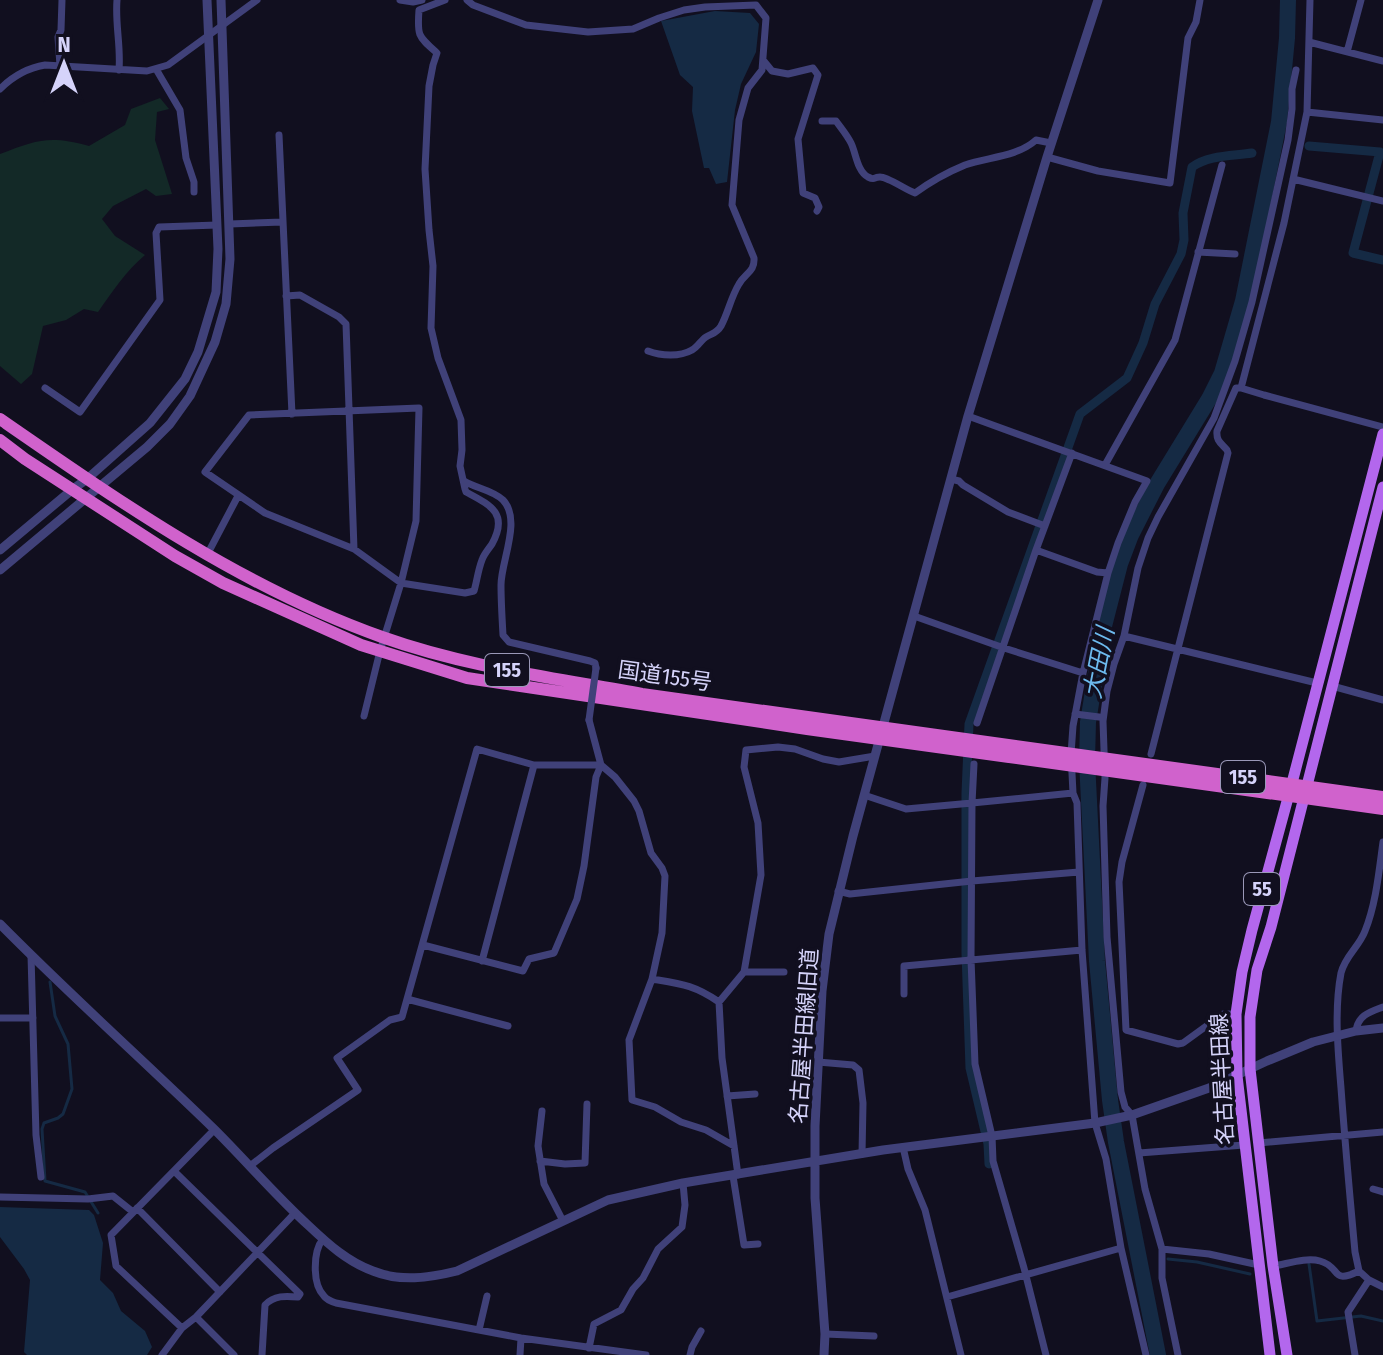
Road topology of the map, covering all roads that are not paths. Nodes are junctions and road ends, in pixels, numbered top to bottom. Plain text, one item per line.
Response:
1 (62, 0) edge
2 (117, 0) edge
3 (207, 0) edge
4 (221, 0) edge
5 (257, 0) edge
6 (400, 0) edge
7 (422, 0) edge
8 (445, 0) edge
9 (467, 0) edge
10 (1098, 0) edge
11 (1200, 0) edge
12 (1310, 0) edge
13 (1361, 0) edge
14 (222, 25) junction
15 (208, 36) junction
16 (1309, 42) junction
17 (1347, 52) junction
18 (763, 60) junction
19 (1383, 61) edge
20 (60, 66) junction
21 (156, 69) junction
22 (119, 70) junction
23 (1296, 70) dead end
24 (0, 89) edge
25 (1307, 112) junction
26 (1383, 120) edge
27 (822, 121) dead end
28 (279, 135) dead end
29 (1051, 143) junction
30 (1047, 157) junction
31 (1222, 165) dead end
32 (1293, 179) junction
33 (194, 192) dead end
34 (1383, 201) edge
35 (817, 211) dead end
36 (282, 222) junction
37 (230, 224) junction
38 (217, 225) junction
39 (1198, 252) junction
40 (1235, 254) dead end
41 (286, 296) junction
42 (648, 351) dead end
43 (45, 388) dead end
44 (1241, 388) junction
45 (348, 412) junction
46 (292, 414) junction
47 (968, 416) junction
48 (0, 419) edge
49 (1383, 427) edge
50 (1383, 434) edge
51 (0, 440) edge
52 (1072, 453) junction
53 (1105, 465) junction
54 (87, 479) junction
55 (951, 479) junction
56 (464, 481) junction
57 (101, 487) junction
58 (1383, 487) edge
59 (73, 489) junction
60 (238, 496) junction
61 (87, 498) junction
62 (1045, 526) junction
63 (354, 549) junction
64 (0, 550) edge
65 (1036, 550) junction
66 (207, 555) junction
67 (0, 570) edge
68 (1108, 573) junction
69 (401, 583) junction
70 (914, 616) junction
71 (1124, 636) junction
72 (384, 638) junction
73 (1004, 648) junction
74 (1176, 649) junction
75 (380, 651) junction
76 (1083, 673) junction
77 (1317, 683) junction
78 (1332, 686) junction
79 (1383, 700) edge
80 (1076, 714) junction
81 (364, 716) dead end
82 (1099, 717) dead end
83 (977, 723) dead end
84 (882, 733) junction
85 (1151, 754) dead end
86 (875, 756) junction
87 (1072, 762) junction
88 (974, 764) dead end
89 (1104, 764) junction
90 (534, 765) junction
91 (601, 765) junction
92 (1143, 785) dead end
93 (1290, 790) junction
94 (1305, 792) junction
95 (1073, 793) junction
96 (864, 795) junction
97 (1383, 797) edge
98 (972, 803) junction
99 (1383, 809) edge
100 (1383, 842) edge
101 (1079, 872) junction
102 (972, 881) junction
103 (838, 891) junction
104 (1379, 891) edge
105 (0, 924) edge
106 (423, 945) junction
107 (1082, 950) junction
108 (31, 955) junction
109 (971, 959) junction
110 (482, 961) junction
111 (744, 972) junction
112 (784, 972) dead end
113 (652, 979) junction
114 (904, 994) dead end
115 (407, 999) junction
116 (719, 1002) junction
117 (1383, 1007) edge
118 (1236, 1014) junction
119 (0, 1018) edge
120 (33, 1018) junction
121 (508, 1026) dead end
122 (1383, 1028) edge
123 (1356, 1031) junction
124 (1337, 1035) junction
125 (818, 1062) junction
126 (1250, 1069) junction
127 (1237, 1076) junction
128 (755, 1094) dead end
129 (727, 1096) junction
130 (587, 1104) dead end
131 (542, 1111) dead end
132 (1127, 1116) junction
133 (1098, 1122) junction
134 (214, 1130) junction
135 (1383, 1132) edge
136 (1344, 1135) junction
137 (992, 1136) junction
138 (1259, 1143) junction
139 (1244, 1145) junction
140 (734, 1146) junction
141 (903, 1147) junction
142 (1139, 1153) junction
143 (862, 1154) junction
144 (540, 1161) junction
145 (815, 1162) junction
146 (250, 1166) junction
147 (174, 1171) junction
148 (736, 1176) junction
149 (41, 1177) dead end
150 (683, 1183) junction
151 (1373, 1189) dead end
152 (1383, 1192) edge
153 (0, 1197) edge
154 (135, 1210) junction
155 (295, 1213) junction
156 (563, 1221) junction
157 (323, 1239) junction
158 (758, 1244) dead end
159 (1121, 1248) junction
160 (1162, 1249) junction
161 (258, 1253) junction
162 (1259, 1265) junction
163 (1273, 1266) junction
164 (1359, 1271) junction
165 (1025, 1275) junction
166 (1369, 1280) junction
167 (1383, 1287) edge
168 (220, 1292) junction
169 (487, 1296) dead end
170 (947, 1297) junction
171 (196, 1317) junction
172 (182, 1328) junction
173 (479, 1330) junction
174 (701, 1331) dead end
175 (825, 1334) junction
176 (874, 1336) dead end
177 (521, 1338) junction
178 (589, 1348) junction
179 (576, 1350) edge
180 (634, 1354) edge
181 (162, 1355) edge
182 (234, 1355) edge
183 (262, 1355) edge
184 (520, 1355) edge
185 (646, 1355) edge
186 (690, 1355) edge
187 (824, 1355) edge
188 (961, 1355) edge
189 (1046, 1355) edge
190 (1146, 1355) edge
191 (1178, 1355) edge
192 (1270, 1355) edge
193 (1287, 1355) edge
194 (1355, 1355) edge

1 - 20 street
2 - 22 street
3 - 15 street
4 - 14 street
5 - 14 street
6 - 7 street
8 - 56 street
9 - 18 street
10 - 29 street, 名古屋半田線旧道
11 - 30 street
12 - 16 street
13 - 17 street
14 - 15 street
14 - 37 street
15 - 21 street
15 - 38 street
16 - 17 street
16 - 25 street
17 - 19 street
18 - 35 street
18 - 42 street
20 - 22 street
20 - 24 street
21 - 22 street
21 - 33 street
23 - 71 street
25 - 26 street
25 - 32 street
27 - 29 street
28 - 36 street
29 - 30 street, 名古屋半田線旧道
30 - 47 street, 名古屋半田線旧道
31 - 39 street
32 - 34 street
32 - 44 street
36 - 37 street
36 - 41 street
37 - 57 street
38 - 43 street
38 - 54 street
39 - 40 street
39 - 53 street
41 - 45 street
41 - 46 street
44 - 49 street
44 - 74 street
45 - 46 street
45 - 63 street
45 - 69 street
46 - 60 street
47 - 52 street
47 - 55 street, 名古屋半田線旧道
48 - 54 highway, 国道155号 / 155
50 - 77 main road, 名古屋半田線 / 55
51 - 59 highway, 国道155号 / 155
52 - 53 street
52 - 62 street
53 - 68 street
54 - 57 highway, 国道155号 / 155
54 - 59 street
55 - 62 street
55 - 70 street, 名古屋半田線旧道
56 - 69 street
56 - 91 street, bridge
57 - 61 street
57 - 66 highway, 国道155号 / 155
58 - 78 main road, 名古屋半田線 / 55
59 - 61 highway, 国道155号 / 155
59 - 64 street
60 - 63 street
60 - 66 street
61 - 67 street
61 - 75 highway, 国道155号 / 155
62 - 65 street
63 - 69 street
65 - 68 street
65 - 73 street
66 - 72 highway, 国道155号 / 155
68 - 76 street
69 - 72 street
70 - 73 street
70 - 84 street, 名古屋半田線旧道
71 - 74 street
71 - 89 street
72 - 75 street
72 - 84 highway, 国道155号 / 155
73 - 76 street
73 - 83 street
74 - 77 street
74 - 85 street
75 - 81 street
75 - 84 highway, 国道155号 / 155
76 - 80 street
77 - 93 main road, 名古屋半田線 / 55
78 - 79 street
78 - 94 main road, 名古屋半田線 / 55
80 - 82 street
80 - 87 street
84 - 86 street, 名古屋半田線旧道
84 - 87 highway, 国道155号 / 155
86 - 96 street, 名古屋半田線旧道
86 - 111 street
87 - 89 highway, 国道155号 / 155
87 - 95 street
88 - 98 street
89 - 93 highway, 国道155号 / 155
89 - 132 street
90 - 91 street
90 - 106 street
90 - 110 street
91 - 110 street
91 - 113 street
92 - 118 street
93 - 94 highway, 国道155号 / 155
93 - 118 main road, 名古屋半田線 / 55
94 - 97 highway, 国道155号 / 155
94 - 99 highway, 国道155号 / 155
94 - 126 main road, 名古屋半田線 / 55
95 - 98 street
95 - 101 street
96 - 98 street
96 - 103 street, 名古屋半田線旧道
98 - 102 street
100 - 104 street
101 - 102 street
101 - 107 street
102 - 103 street
102 - 109 street
103 - 125 street, 名古屋半田線旧道
104 - 124 street
105 - 108 street
106 - 110 street
106 - 115 street
107 - 109 street
107 - 133 street
108 - 120 street
108 - 134 street
109 - 114 street
109 - 137 street
111 - 112 street
111 - 116 street
113 - 116 street
113 - 140 street
115 - 121 street
115 - 146 street
116 - 129 street
117 - 123 street
118 - 127 main road, 名古屋半田線 / 55
119 - 120 street
120 - 149 street
122 - 123 street
123 - 124 street
124 - 126 street
124 - 136 street
125 - 143 street
125 - 145 street, 名古屋半田線旧道
126 - 127 street
126 - 138 main road, 名古屋半田線 / 55
127 - 132 street
127 - 139 main road, 名古屋半田線 / 55
128 - 129 street
129 - 140 street
130 - 144 street
131 - 144 street
132 - 133 street
132 - 142 street
133 - 137 street
133 - 159 street
134 - 146 street
134 - 147 street
135 - 136 street
136 - 138 street
136 - 164 street
137 - 141 street
137 - 165 street
138 - 163 main road, 名古屋半田線 / 55
139 - 142 street
139 - 162 main road, 名古屋半田線 / 55
140 - 148 street
141 - 143 street
141 - 170 street
142 - 160 street
143 - 145 street
144 - 156 street
145 - 148 street
145 - 175 street, 名古屋半田線旧道
146 - 155 street
147 - 154 street
147 - 161 street
148 - 150 street
148 - 158 street
150 - 156 street
150 - 178 street
151 - 152 street
153 - 154 street
154 - 168 street
154 - 172 street
155 - 157 street
155 - 161 street
156 - 157 street
157 - 173 street
159 - 165 street
159 - 190 street
160 - 162 street
160 - 191 street
161 - 168 street
161 - 183 street
162 - 192 main road, 名古屋半田線 / 55
163 - 164 street
163 - 193 main road, 名古屋半田線 / 55
164 - 166 street
165 - 170 street
165 - 189 street
166 - 167 street
166 - 194 street
168 - 171 street
169 - 173 street
170 - 188 street
171 - 172 street
171 - 182 street
172 - 181 street
173 - 177 street
174 - 186 street
175 - 176 street
175 - 187 street, 名古屋半田線旧道
177 - 179 street
177 - 184 street
178 - 179 street
178 - 180 street
180 - 185 street

